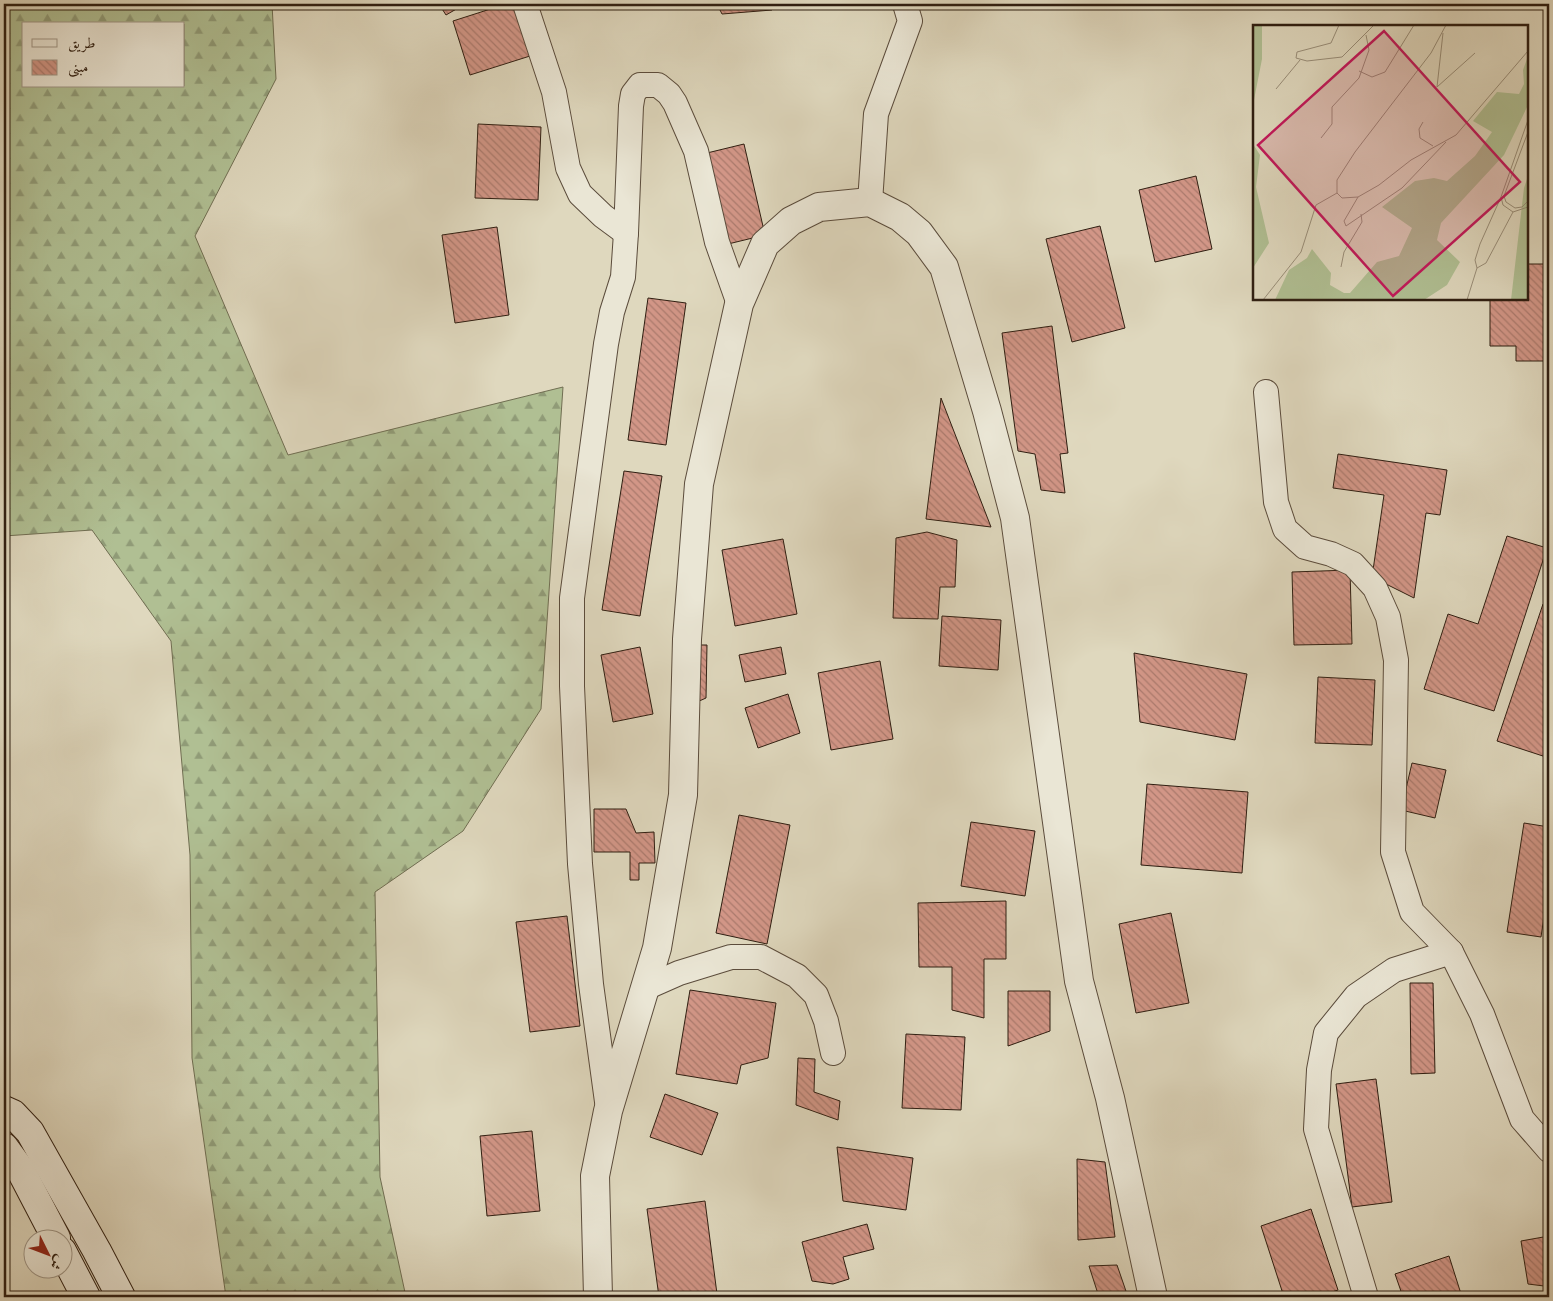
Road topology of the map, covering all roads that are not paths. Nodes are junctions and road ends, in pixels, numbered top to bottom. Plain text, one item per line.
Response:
1 (525, 4) edge
2 (905, 4) edge
3 (870, 202) junction
4 (626, 233) junction
5 (739, 304) junction
6 (1266, 392) dead end
7 (1450, 952) junction
8 (645, 988) junction
9 (833, 1053) dead end
10 (608, 1110) junction
11 (7, 1117) edge
12 (4, 1148) edge
13 (1549, 1150) edge
14 (51, 1228) edge
15 (72, 1270) edge
16 (86, 1297) edge
17 (121, 1297) edge
18 (598, 1297) edge
19 (1153, 1297) edge
20 (1366, 1297) edge

1 - 4 street
2 - 3 street
3 - 5 street
3 - 19 street
4 - 5 street
4 - 10 street
5 - 8 street
6 - 7 street
7 - 13 street
7 - 20 street
8 - 9 street
8 - 10 street
10 - 18 street
11 - 17 street
12 - 14 street
15 - 16 street

